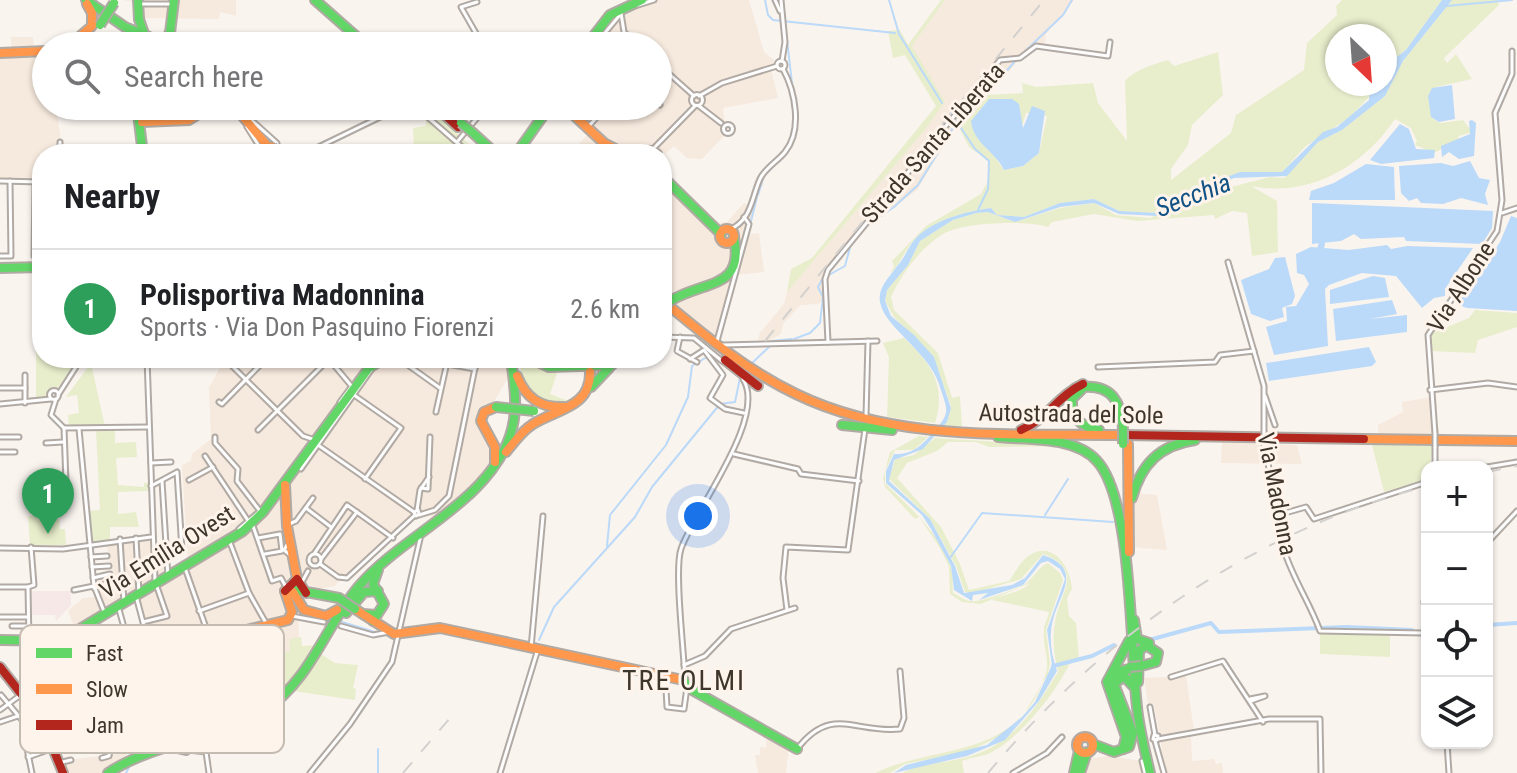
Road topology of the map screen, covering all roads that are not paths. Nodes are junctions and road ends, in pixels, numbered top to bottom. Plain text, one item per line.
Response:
1 (315, 0) edge
2 (321, 0) edge
3 (642, 0) edge
4 (654, 0) edge
5 (775, 0) edge
6 (781, 0) edge
7 (89, 2) edge
8 (114, 2) edge
9 (138, 2) edge
10 (172, 2) edge
11 (477, 2) dead end
12 (620, 15) junction
13 (782, 18) junction
14 (139, 19) junction
15 (125, 27) junction
16 (85, 32) edge
17 (92, 32) edge
18 (130, 32) edge
19 (135, 32) edge
20 (143, 32) edge
21 (170, 32) edge
22 (351, 32) edge
23 (358, 32) edge
24 (475, 32) edge
25 (597, 32) edge
26 (606, 32) edge
27 (624, 32) edge
28 (1110, 42) dead end
29 (1512, 51) dead end
30 (32, 53) edge
31 (0, 54) edge
32 (782, 61) junction
33 (777, 66) junction
34 (783, 69) junction
35 (672, 77) edge
36 (697, 100) junction
37 (189, 120) edge
38 (246, 120) edge
39 (247, 120) edge
40 (374, 120) edge
41 (431, 120) edge
42 (453, 120) edge
43 (455, 120) edge
44 (475, 120) edge
45 (538, 120) edge
46 (576, 120) edge
47 (578, 120) edge
48 (592, 120) edge
49 (142, 122) joint
50 (460, 125) junction
51 (726, 126) dead end
52 (585, 127) junction
53 (471, 135) junction
54 (457, 142) joint
55 (143, 144) edge
56 (265, 144) edge
57 (266, 144) edge
58 (325, 144) edge
59 (480, 144) edge
60 (483, 144) edge
61 (523, 144) edge
62 (610, 144) edge
63 (658, 144) edge
64 (0, 181) edge
65 (10, 181) junction
66 (32, 182) edge
67 (672, 184) edge
68 (1517, 208) edge
69 (1500, 213) junction
70 (744, 217) junction
71 (731, 237) junction
72 (0, 256) edge
73 (1228, 262) dead end
74 (0, 269) edge
75 (32, 269) edge
76 (730, 276) junction
77 (672, 298) edge
78 (672, 310) edge
79 (672, 311) edge
80 (672, 337) edge
81 (680, 337) junction
82 (868, 341) junction
83 (877, 341) dead end
84 (828, 342) junction
85 (703, 348) junction
86 (677, 351) junction
87 (1254, 351) junction
88 (672, 352) dead end
89 (725, 359) junction
90 (1098, 367) dead end
91 (75, 368) edge
92 (147, 368) edge
93 (234, 368) edge
94 (257, 368) edge
95 (318, 368) edge
96 (336, 368) edge
97 (369, 368) edge
98 (412, 368) edge
99 (446, 368) edge
100 (469, 368) edge
101 (513, 368) edge
102 (514, 368) edge
103 (544, 368) edge
104 (560, 368) edge
105 (575, 368) junction
106 (475, 369) joint
107 (602, 372) edge
108 (516, 374) junction
109 (25, 375) dead end
110 (758, 376) junction
111 (246, 379) junction
112 (785, 385) dead end
113 (758, 386) dead end
114 (1517, 387) edge
115 (0, 388) edge
116 (25, 388) junction
117 (441, 389) junction
118 (353, 390) junction
119 (1430, 390) junction
120 (54, 396) junction
121 (1265, 396) junction
122 (219, 402) dead end
123 (340, 402) dead end
124 (25, 403) junction
125 (0, 404) edge
126 (573, 405) junction
127 (277, 410) junction
128 (562, 410) junction
129 (851, 410) dead end
130 (436, 412) dead end
131 (744, 413) junction
132 (866, 416) dead end
133 (511, 424) junction
134 (842, 425) dead end
135 (1275, 425) dead end
136 (148, 427) junction
137 (64, 428) junction
138 (865, 428) dead end
139 (895, 428) junction
140 (79, 429) junction
141 (1126, 429) junction
142 (258, 430) dead end
143 (484, 431) junction
144 (986, 434) junction
145 (1180, 435) junction
146 (0, 437) edge
147 (19, 437) dead end
148 (215, 437) dead end
149 (430, 437) dead end
150 (1211, 439) junction
151 (63, 442) junction
152 (46, 443) dead end
153 (313, 443) junction
154 (1517, 443) edge
155 (1126, 444) junction
156 (0, 452) edge
157 (15, 452) dead end
158 (733, 454) junction
159 (205, 456) dead end
160 (503, 456) junction
161 (1435, 461) edge
162 (171, 462) dead end
163 (1517, 462) edge
164 (149, 463) junction
165 (493, 466) junction
166 (1493, 466) edge
167 (213, 467) junction
168 (365, 479) junction
169 (162, 480) junction
170 (189, 480) dead end
171 (859, 481) junction
172 (66, 483) dead end
173 (1421, 484) edge
174 (150, 486) junction
175 (283, 493) junction
176 (313, 498) dead end
177 (306, 508) junction
178 (1517, 511) edge
179 (357, 512) junction
180 (416, 513) junction
181 (1277, 515) junction
182 (543, 516) dead end
183 (251, 523) junction
184 (288, 523) junction
185 (331, 527) junction
186 (136, 537) junction
187 (152, 537) junction
188 (1493, 537) edge
189 (120, 538) junction
190 (258, 538) junction
191 (393, 538) junction
192 (420, 539) dead end
193 (229, 540) junction
194 (31, 547) junction
195 (90, 547) junction
196 (97, 547) dead end
197 (0, 548) edge
198 (1123, 549) junction
199 (286, 550) junction
200 (263, 554) junction
201 (314, 554) junction
202 (107, 556) dead end
203 (91, 557) junction
204 (167, 558) junction
205 (320, 561) junction
206 (382, 565) junction
207 (109, 566) dead end
208 (154, 566) junction
209 (92, 567) junction
210 (1130, 567) junction
211 (309, 568) junction
212 (185, 570) junction
213 (110, 574) dead end
214 (168, 577) junction
215 (93, 578) junction
216 (110, 582) dead end
217 (362, 582) junction
218 (156, 583) junction
219 (0, 587) edge
220 (28, 587) junction
221 (94, 587) junction
222 (296, 588) junction
223 (74, 590) dead end
224 (378, 591) junction
225 (249, 593) junction
226 (137, 595) junction
227 (121, 604) junction
228 (795, 608) dead end
229 (787, 610) junction
230 (199, 611) junction
231 (105, 614) junction
232 (292, 616) junction
233 (0, 617) edge
234 (29, 617) junction
235 (1131, 618) junction
236 (322, 619) junction
237 (380, 620) junction
238 (143, 622) junction
239 (339, 624) junction
240 (29, 625) edge
241 (87, 625) edge
242 (124, 625) edge
243 (144, 625) edge
244 (205, 625) dead end
245 (268, 625) joint
246 (12, 626) dead end
247 (20, 626) edge
248 (1421, 633) edge
249 (399, 634) junction
250 (0, 640) edge
251 (323, 641) junction
252 (20, 643) edge
253 (535, 648) junction
254 (684, 665) junction
255 (0, 667) edge
256 (1141, 667) junction
257 (1130, 668) junction
258 (900, 671) dead end
259 (1171, 677) dead end
260 (685, 682) junction
261 (1138, 682) junction
262 (666, 689) dead end
263 (19, 690) joint
264 (284, 693) edge
265 (1, 695) edge
266 (284, 697) edge
267 (9, 704) junction
268 (1114, 707) junction
269 (1150, 707) dead end
270 (0, 710) edge
271 (1124, 710) junction
272 (1137, 710) junction
273 (18, 716) joint
274 (0, 722) edge
275 (1263, 722) junction
276 (1062, 737) dead end
277 (1156, 738) junction
278 (797, 749) joint
279 (1447, 749) edge
280 (1117, 752) junction
281 (27, 753) edge
282 (35, 753) edge
283 (54, 753) edge
284 (110, 753) edge
285 (145, 753) edge
286 (148, 753) edge
287 (206, 753) edge
288 (116, 754) dead end
289 (109, 756) junction
290 (28, 757) junction
291 (102, 758) dead end
292 (131, 759) junction
293 (71, 760) dead end
294 (1142, 761) dead end
295 (58, 763) junction
296 (32, 773) edge
297 (63, 773) edge
298 (110, 773) edge
299 (209, 773) edge
300 (310, 773) edge
301 (500, 773) edge
302 (1013, 773) edge
303 (1077, 773) edge
304 (1150, 773) edge
305 (1164, 773) edge
306 (1321, 773) edge
307 (1449, 773) edge

1 - 22 main road
2 - 23 main road
3 - 25 main road
4 - 12 street
5 - 13 street
6 - 13 street
7 - 15 main road
7 - 16 main road
7 - 18 main road
8 - 17 main road, bridge
9 - 10 street
9 - 14 main road
10 - 21 main road, bridge
11 - 24 street
12 - 26 street
12 - 27 street
13 - 32 street
14 - 15 main road
14 - 20 main road
15 - 19 main road
28 - 84 street, Strada Santa Liberata
29 - 69 street, Via Albone
30 - 31 main road
32 - 33 street
32 - 34 street
33 - 34 street
33 - 36 street
34 - 70 street
35 - 36 street
36 - 51 street
36 - 63 street
37 - 49 main road
38 - 56 main road
39 - 57 main road
40 - 58 street
41 - 54 street
42 - 50 main road
43 - 50 main road
44 - 54 street
45 - 61 main road
46 - 52 main road
47 - 52 main road
48 - 52 street
49 - 55 main road
50 - 53 main road, bridge
52 - 62 main road
53 - 59 main road
53 - 60 main road
64 - 65 street
65 - 66 street
65 - 72 street
67 - 71 main road
68 - 69 street
69 - 119 street, Via Albone
70 - 71 street
70 - 71 street
71 - 76 main road
73 - 87 street, Via Madonna
74 - 75 main road
76 - 77 main road
76 - 84 street
78 - 110 main road, Autostrada del Sole
79 - 89 main road, Autostrada del Sole
80 - 81 street
81 - 85 street
81 - 86 street
82 - 83 street
82 - 84 street
82 - 132 street
85 - 86 street
85 - 131 street
85 - 131 street
86 - 88 street
87 - 90 street
87 - 121 street, Via Madonna
89 - 113 main road
89 - 139 main road, Autostrada del Sole
91 - 120 street
92 - 136 street
93 - 111 street
94 - 111 street
95 - 127 street
96 - 118 street
97 - 118 main road
98 - 117 street
99 - 117 street
100 - 106 street
101 - 133 main road
102 - 108 main road
103 - 105 main road
104 - 107 main road
105 - 107 main road
105 - 107 main road
106 - 180 street
107 - 126 main road
108 - 126 main road
108 - 160 main road
109 - 116 street
110 - 112 main road
110 - 139 main road, Autostrada del Sole
111 - 122 street
111 - 127 street
114 - 119 street
115 - 116 street
116 - 124 street
117 - 130 street
118 - 123 street
118 - 153 main road
118 - 168 street
119 - 161 street, Via Albone, bridge
120 - 124 street
120 - 137 street
121 - 135 street
121 - 181 street, Via Madonna, bridge
124 - 125 street
126 - 128 main road
127 - 142 street
127 - 153 street
128 - 143 main road, bridge
128 - 160 main road
129 - 139 main road
131 - 158 street
133 - 143 main road
133 - 165 main road
134 - 139 main road
136 - 140 street
136 - 164 street
137 - 140 street
137 - 151 street
138 - 171 street
139 - 144 main road, Autostrada del Sole
140 - 195 street
141 - 144 main road
141 - 145 main road
141 - 155 main road, bridge
143 - 165 main road
144 - 145 main road, Autostrada del Sole
144 - 150 main road, Autostrada del Sole
144 - 198 main road
145 - 154 main road, Autostrada del Sole
146 - 147 street
148 - 183 street
149 - 180 street
150 - 154 main road, Autostrada del Sole
150 - 210 main road
151 - 152 street
151 - 172 street
153 - 168 street
153 - 175 main road
155 - 198 main road
155 - 210 main road
156 - 157 street
158 - 171 street
158 - 254 street
159 - 167 street
160 - 206 main road
162 - 164 street
163 - 166 street
164 - 174 street
165 - 217 main road
167 - 170 street
167 - 183 street
168 - 180 street
169 - 174 street
169 - 204 street
169 - 204 street
171 - 229 street
173 - 181 street
174 - 187 street
175 - 183 main road, Via Emilia Ovest
175 - 184 main road
175 - 199 main road
176 - 177 street
177 - 184 street
177 - 185 street
178 - 188 street
179 - 185 street
179 - 191 street
179 - 205 street
180 - 191 street
181 - 248 street, Via Madonna
182 - 253 street
183 - 190 street
183 - 193 main road, Via Emilia Ovest
184 - 222 main road
185 - 201 street
186 - 187 street
186 - 189 street
186 - 226 street
187 - 208 street
189 - 195 street
189 - 227 street
190 - 199 street
190 - 200 street
191 - 205 street
192 - 249 street
193 - 212 main road, Via Emilia Ovest
193 - 225 street
194 - 195 street
194 - 197 street
194 - 220 street
195 - 196 street
195 - 203 street
198 - 235 main road
199 - 200 street
199 - 222 main road
200 - 222 street
201 - 205 street
201 - 211 street
202 - 203 street
203 - 209 street
204 - 208 street
204 - 214 street
205 - 211 street
206 - 224 main road
206 - 239 main road
207 - 209 street
208 - 218 street
209 - 215 street
210 - 235 main road
211 - 222 street
212 - 214 main road, Via Emilia Ovest
212 - 230 street
213 - 215 street
214 - 218 main road, Via Emilia Ovest
215 - 221 street
216 - 221 street
217 - 236 main road
217 - 251 main road
218 - 226 main road, Via Emilia Ovest
218 - 238 street
219 - 220 street
220 - 234 street
221 - 223 street
221 - 231 street
222 - 232 main road
222 - 236 main road
222 - 237 main road, bridge
224 - 237 main road
224 - 239 main road
225 - 230 street
225 - 245 street
226 - 227 main road, Via Emilia Ovest
226 - 238 street
227 - 231 main road, Via Emilia Ovest
227 - 242 street
228 - 229 street
229 - 254 street
230 - 244 street
231 - 241 main road, Via Emilia Ovest
232 - 236 street
232 - 245 main road
233 - 234 street
234 - 240 street
235 - 256 main road
235 - 261 main road
235 - 268 main road
235 - 272 main road
236 - 251 main road
237 - 239 street
237 - 249 main road
238 - 243 street
239 - 266 main road
246 - 247 street
249 - 253 main road
249 - 300 street
250 - 252 main road, Via Emilia Ovest
251 - 264 main road
253 - 260 main road
253 - 301 street
254 - 260 street
255 - 263 main road
256 - 257 main road, bridge
256 - 261 main road
257 - 268 main road
257 - 271 main road
258 - 278 street
259 - 275 street
260 - 262 street
260 - 278 main road
261 - 304 main road
263 - 267 street
265 - 267 street
267 - 270 street
267 - 273 street
268 - 280 main road
269 - 277 street
271 - 272 main road
271 - 280 main road
272 - 304 main road
273 - 274 street
275 - 277 street
275 - 306 street
276 - 302 street
277 - 305 street
279 - 307 street
280 - 303 main road
281 - 290 street
282 - 290 street
283 - 295 main road
284 - 289 street
285 - 292 main road
286 - 292 main road
287 - 299 street
288 - 289 street
289 - 291 street
290 - 296 street
292 - 298 main road
293 - 295 street
294 - 304 street
295 - 297 main road

